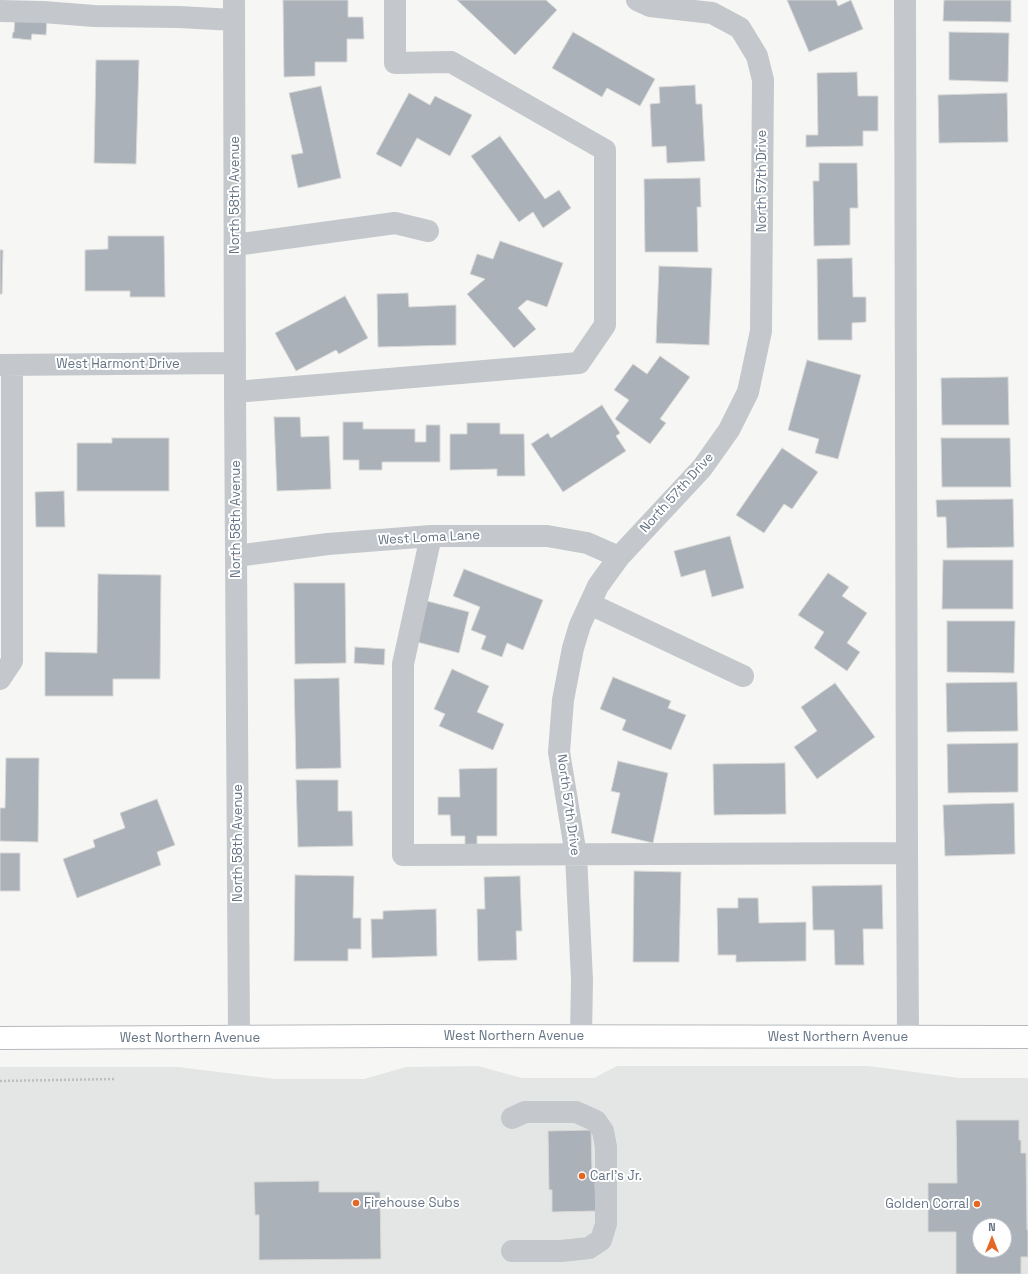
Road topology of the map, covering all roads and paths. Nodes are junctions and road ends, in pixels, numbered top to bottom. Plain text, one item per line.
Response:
1 (395, 0) edge
2 (636, 0) edge
3 (905, 0) edge
4 (234, 10) edge
5 (0, 11) edge
6 (428, 231) dead end
7 (235, 245) junction
8 (235, 363) junction
9 (6, 365) edge
10 (235, 392) junction
11 (431, 536) junction
12 (236, 556) junction
13 (619, 557) junction
14 (590, 604) junction
15 (743, 676) dead end
16 (0, 679) edge
17 (907, 853) junction
18 (576, 855) junction
19 (581, 1036) junction
20 (908, 1036) junction
21 (1028, 1037) edge
22 (0, 1038) edge
23 (239, 1038) junction
24 (115, 1080) dead end
25 (0, 1081) edge
26 (512, 1118) dead end
27 (512, 1251) dead end

1 - 10 street
2 - 13 street, North 57th Drive
3 - 17 street
4 - 5 street
4 - 7 street, North 58th Avenue
6 - 7 street
7 - 8 street, North 58th Avenue
8 - 9 street, West Harmont Drive
8 - 10 street, North 58th Avenue
9 - 16 street
10 - 12 street, North 58th Avenue
11 - 12 street, West Loma Lane
11 - 13 street, West Loma Lane
11 - 18 street
12 - 23 street, North 58th Avenue
13 - 14 street, North 57th Drive
14 - 15 street
14 - 18 street, North 57th Drive
17 - 18 street
17 - 20 street
18 - 19 street, North 57th Drive
19 - 20 main road, West Northern Avenue
19 - 23 main road, West Northern Avenue
20 - 21 main road, West Northern Avenue
22 - 23 main road, West Northern Avenue
24 - 25 path
26 - 27 street

